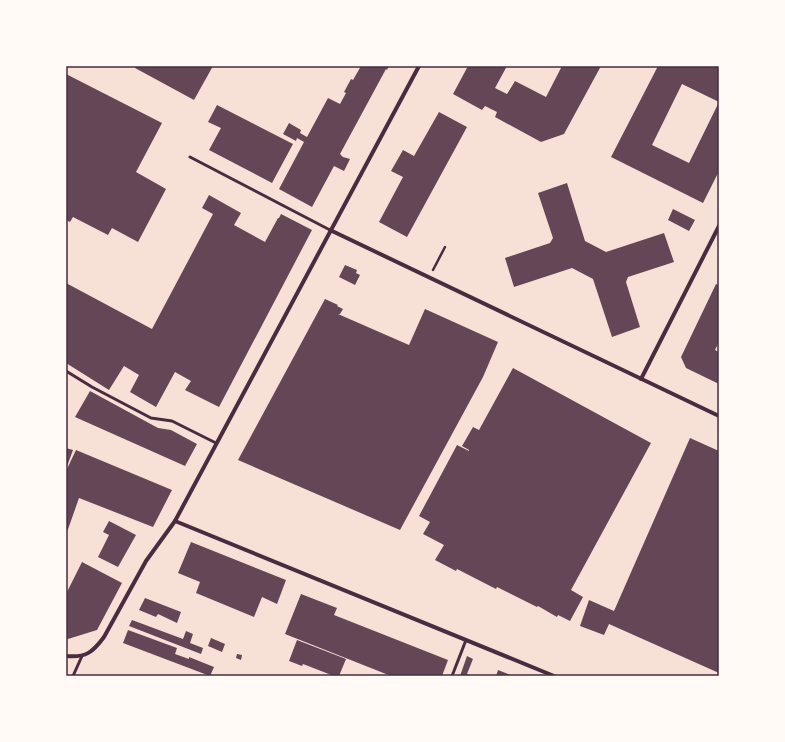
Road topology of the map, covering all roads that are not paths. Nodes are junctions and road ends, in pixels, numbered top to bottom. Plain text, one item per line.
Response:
1 (419, 66) edge
2 (190, 157) dead end
3 (719, 226) edge
4 (330, 230) junction
5 (66, 371) edge
6 (641, 380) junction
7 (719, 416) edge
8 (216, 443) junction
9 (175, 521) junction
10 (466, 640) junction
11 (66, 656) edge
12 (82, 656) junction
13 (74, 676) edge
14 (452, 676) edge
15 (554, 676) edge

1 - 4 street
2 - 4 lane
3 - 6 street
4 - 6 street
4 - 8 street
5 - 8 lane
6 - 7 street
8 - 9 street
9 - 10 street
9 - 12 street
10 - 14 lane
10 - 15 street
11 - 12 street
12 - 13 lane

